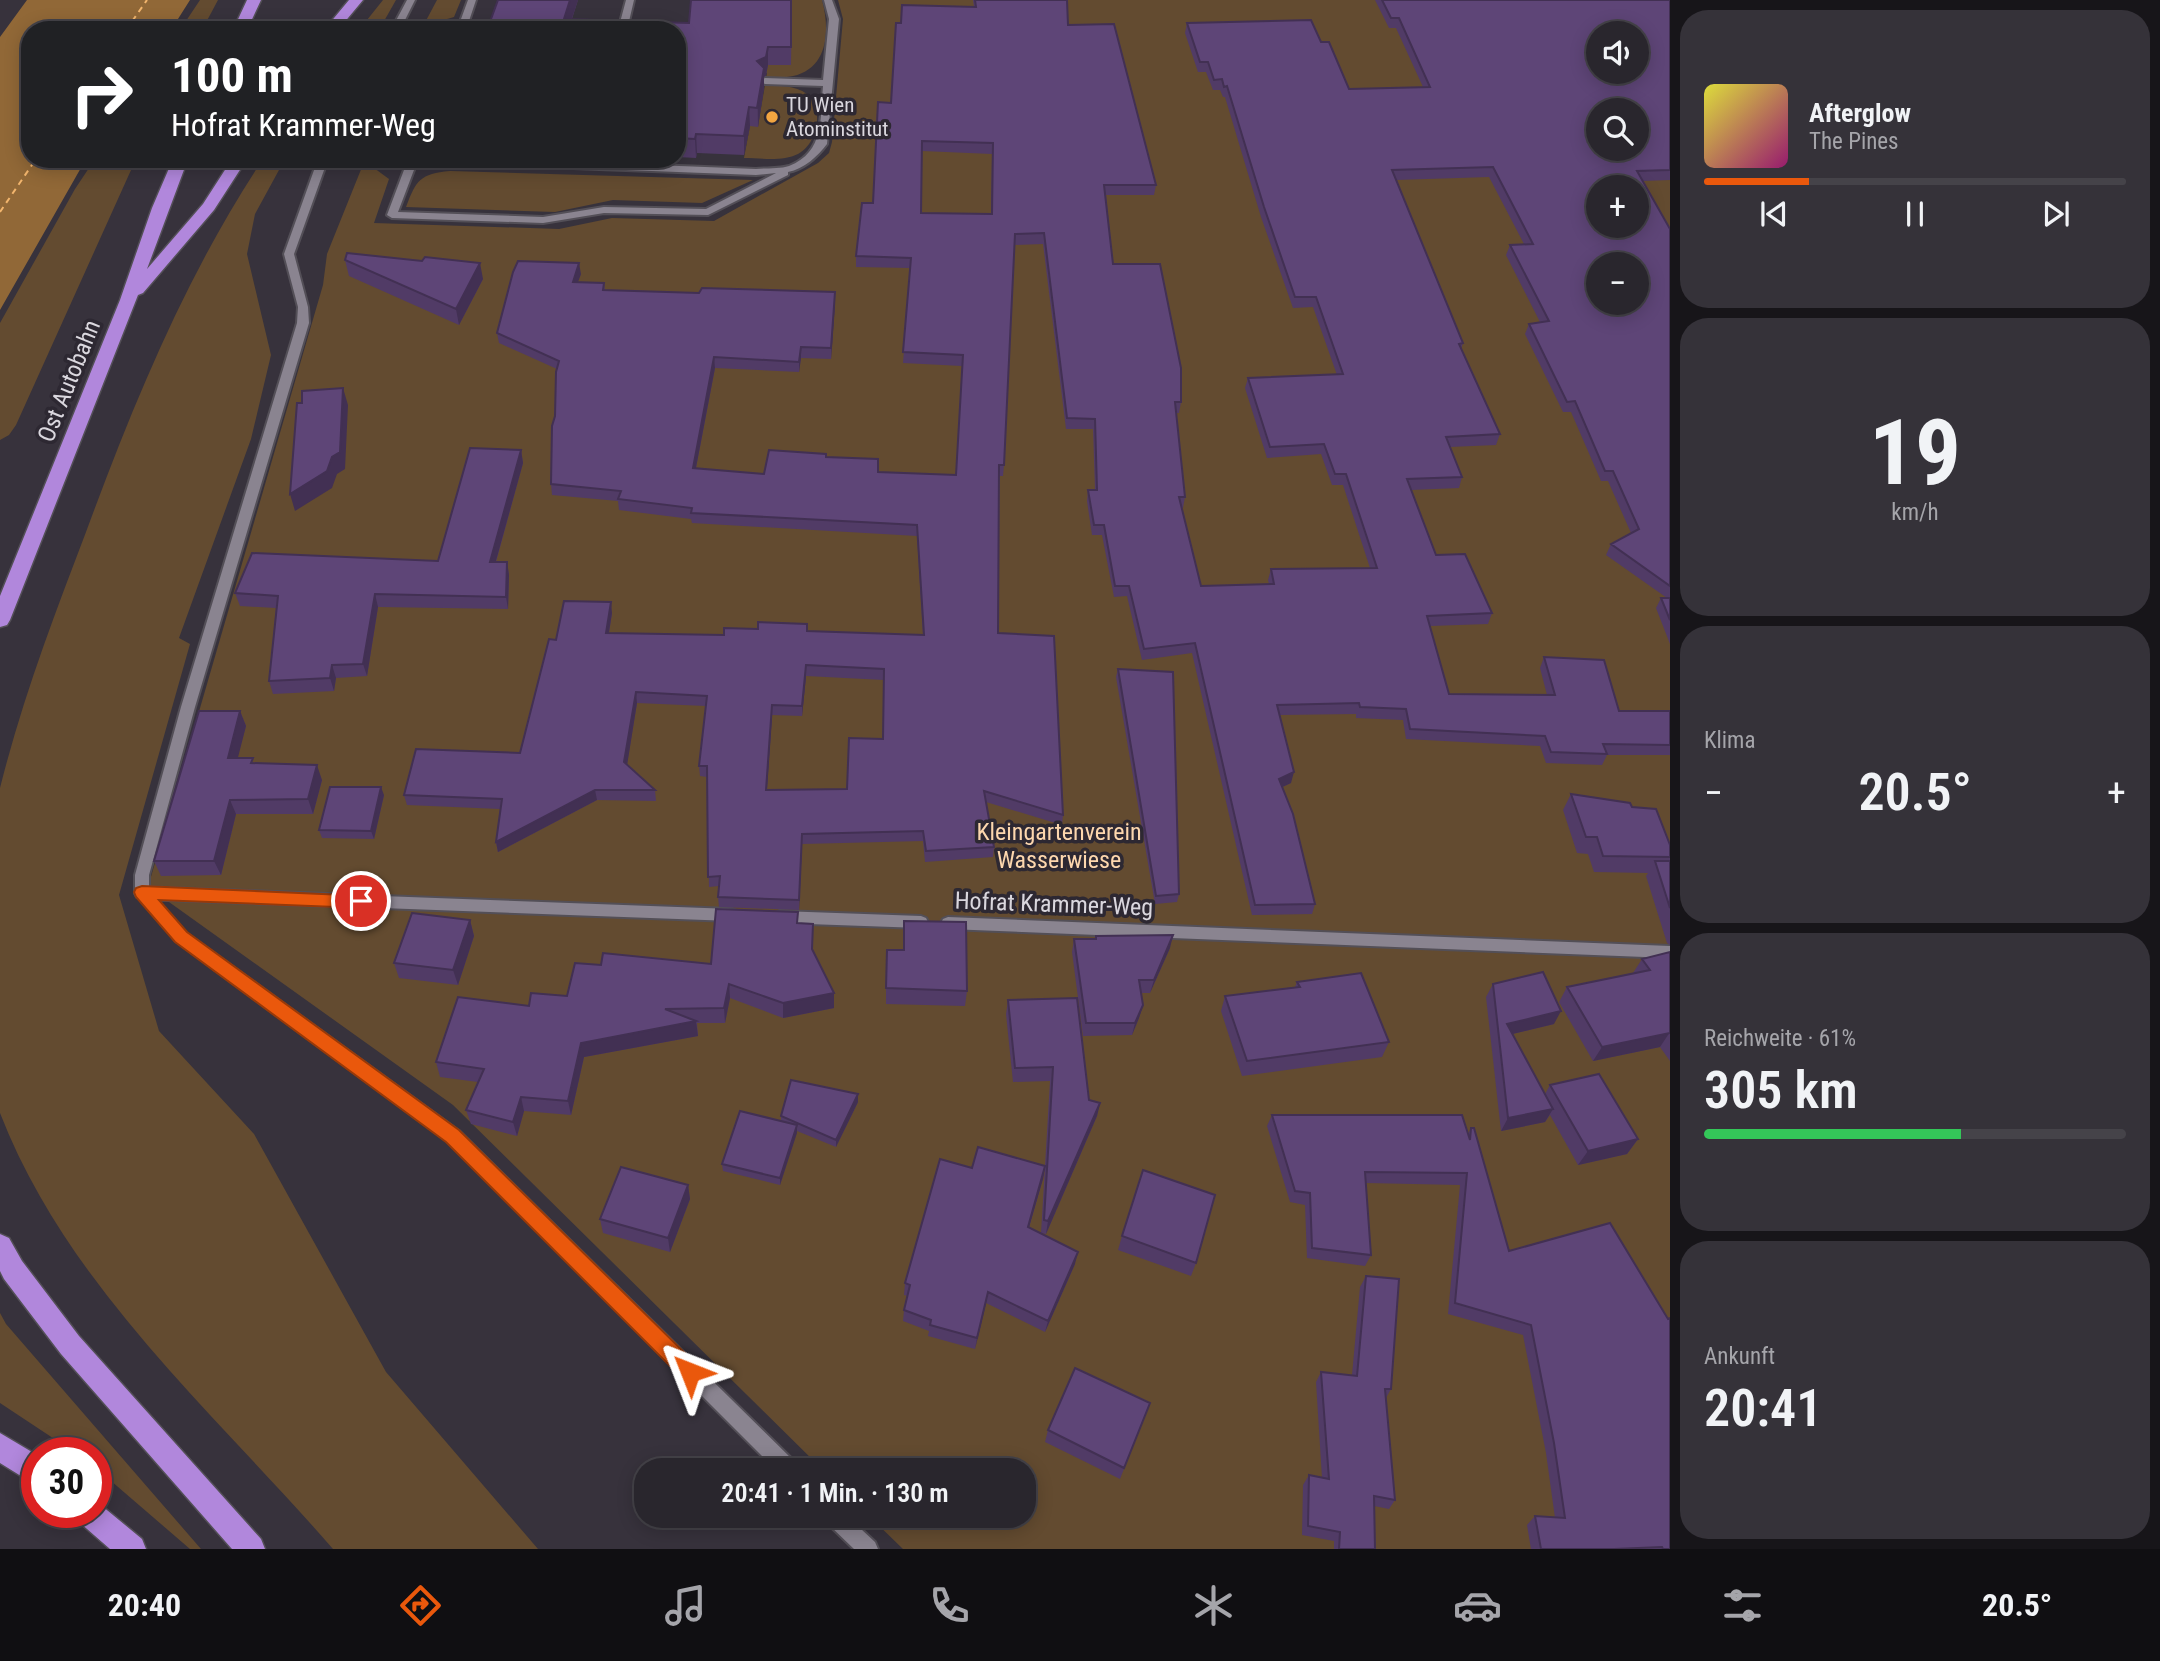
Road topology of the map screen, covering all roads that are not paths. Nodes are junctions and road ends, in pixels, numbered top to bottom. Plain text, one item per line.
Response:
1 (254, 0) edge
2 (356, 0) edge
3 (411, 0) edge
4 (472, 0) edge
5 (630, 0) edge
6 (828, 0) edge
7 (244, 21) edge
8 (338, 21) edge
9 (400, 21) edge
10 (464, 21) edge
11 (624, 21) edge
12 (765, 81) edge
13 (828, 82) junction
14 (177, 168) edge
15 (234, 168) edge
16 (320, 168) edge
17 (410, 168) edge
18 (650, 168) edge
19 (791, 169) junction
20 (128, 300) junction
21 (0, 620) edge
22 (142, 892) junction
23 (1670, 952) edge
24 (0, 1246) edge
25 (0, 1447) edge
26 (777, 1458) edge
27 (21, 1461) edge
28 (108, 1528) edge
29 (846, 1528) edge
30 (132, 1549) edge
31 (251, 1549) edge
32 (868, 1549) edge

1 - 7 highway
2 - 8 highway
3 - 9 street
4 - 10 street
5 - 11 street
6 - 13 street
12 - 13 street
13 - 19 street
14 - 20 highway, Ost Autobahn
15 - 20 highway
16 - 22 street
17 - 19 street
18 - 19 street
20 - 21 highway, Ost Autobahn
22 - 23 street, Hofrat Krammer-Weg
22 - 26 street
24 - 31 highway
25 - 27 highway
28 - 30 highway
29 - 32 street

